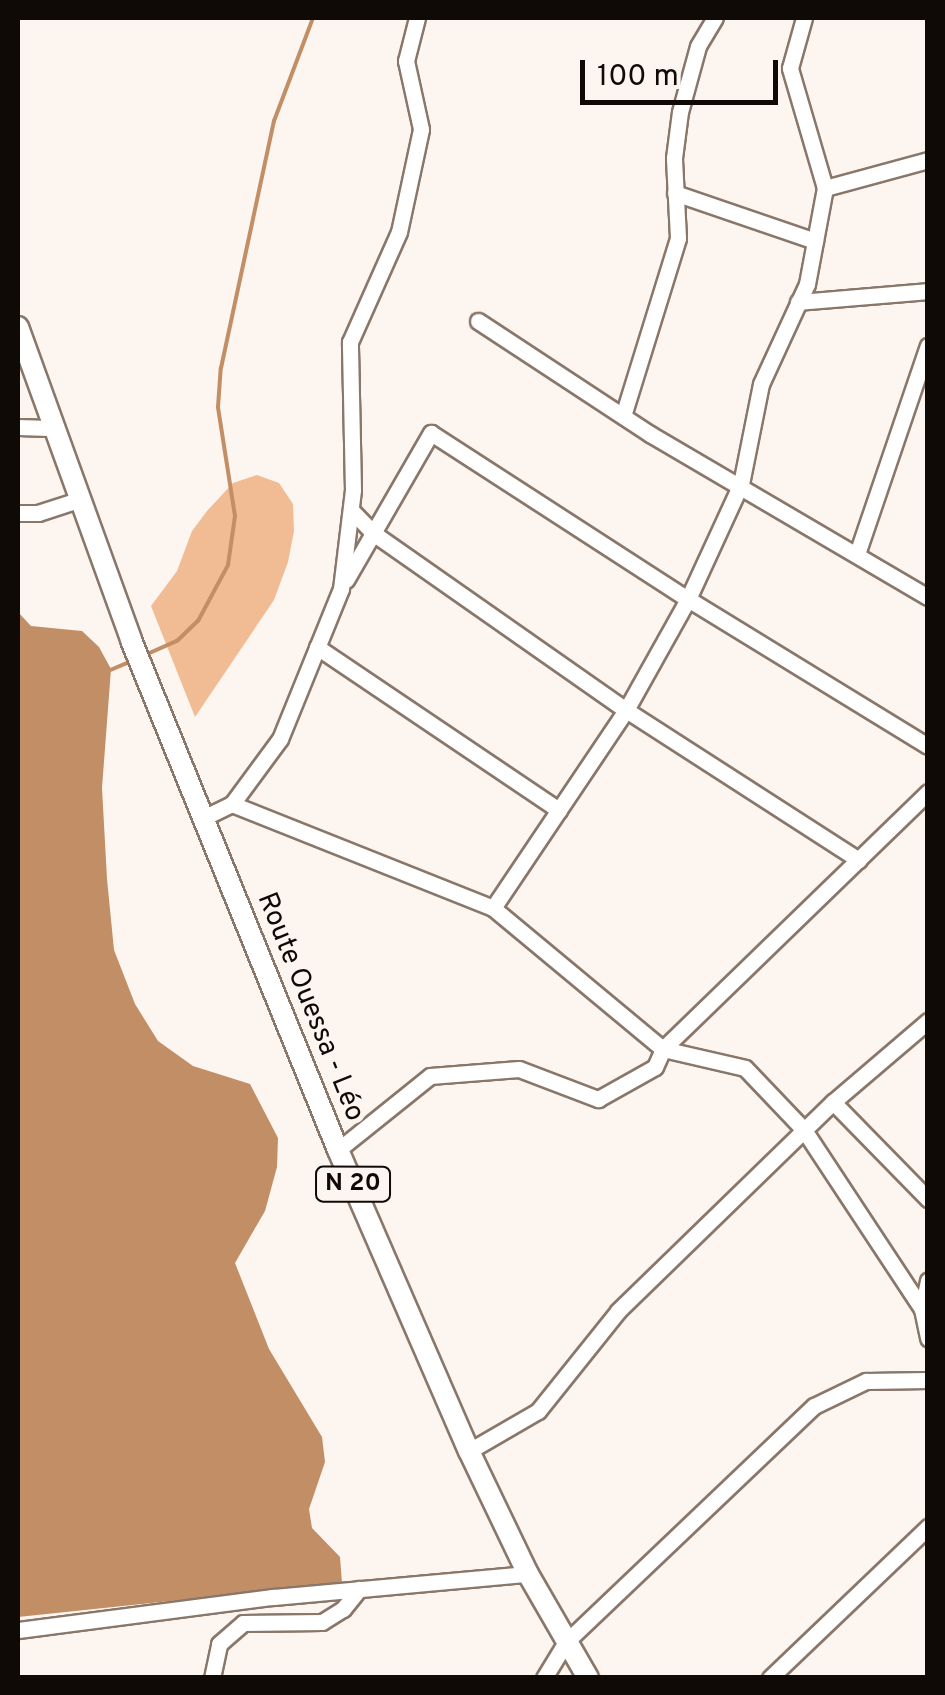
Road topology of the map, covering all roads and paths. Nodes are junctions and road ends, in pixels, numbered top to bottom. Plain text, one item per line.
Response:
1 (418, 18) edge
2 (716, 18) edge
3 (804, 18) edge
4 (928, 160) edge
5 (825, 188) junction
6 (675, 193) junction
7 (815, 241) junction
8 (928, 291) edge
9 (798, 302) junction
10 (478, 321) dead end
11 (18, 326) edge
12 (928, 346) edge
13 (623, 416) junction
14 (18, 427) edge
15 (56, 428) junction
16 (741, 484) junction
17 (81, 500) junction
18 (350, 510) junction
19 (18, 514) edge
20 (374, 533) junction
21 (857, 554) junction
22 (341, 589) junction
23 (928, 597) edge
24 (688, 599) junction
25 (317, 648) junction
26 (626, 710) junction
27 (928, 746) edge
28 (928, 792) edge
29 (232, 804) junction
30 (558, 810) junction
31 (204, 818) junction
32 (858, 860) junction
33 (494, 908) junction
34 (928, 1021) edge
35 (664, 1049) junction
36 (833, 1102) junction
37 (804, 1130) junction
38 (338, 1150) junction
39 (928, 1198) edge
40 (928, 1281) edge
41 (922, 1309) junction
42 (928, 1338) edge
43 (928, 1380) edge
44 (469, 1450) junction
45 (928, 1527) edge
46 (528, 1574) junction
47 (359, 1589) junction
48 (18, 1630) edge
49 (566, 1642) junction
50 (212, 1678) edge
51 (544, 1678) edge
52 (588, 1678) edge
53 (770, 1678) edge

1 - 18 street
2 - 6 street
3 - 5 street
4 - 5 street
5 - 7 street
6 - 7 street
6 - 13 street
7 - 9 street
8 - 9 street
9 - 16 street
10 - 13 street
11 - 15 main road, N 20
12 - 21 street
13 - 16 street
14 - 15 street
15 - 17 main road, N 20
16 - 21 street
16 - 24 street
17 - 19 street
17 - 31 main road, Route Ouessa - Léo / N 20
18 - 20 street
18 - 22 street
20 - 22 street
20 - 24 street
20 - 26 street
21 - 23 street
22 - 25 street
24 - 26 street
24 - 27 street
25 - 29 street
25 - 30 street
26 - 30 street
26 - 32 street
28 - 32 street
29 - 31 street
29 - 33 street
30 - 33 street
31 - 38 main road, Route Ouessa - Léo / N 20
32 - 35 street
33 - 35 street
34 - 36 street
35 - 37 street
35 - 38 street
36 - 37 street
36 - 39 street
37 - 41 street
37 - 44 street
38 - 44 main road, Route Ouessa - Léo / N 20
40 - 41 street
41 - 42 street
43 - 49 street
44 - 46 main road, Route Ouessa - Léo / N 20
45 - 53 street
46 - 47 street
46 - 49 main road, Route Ouessa - Léo / N 20
47 - 48 street
47 - 50 street
49 - 51 street
49 - 52 main road, Route Ouessa - Léo / N 20

